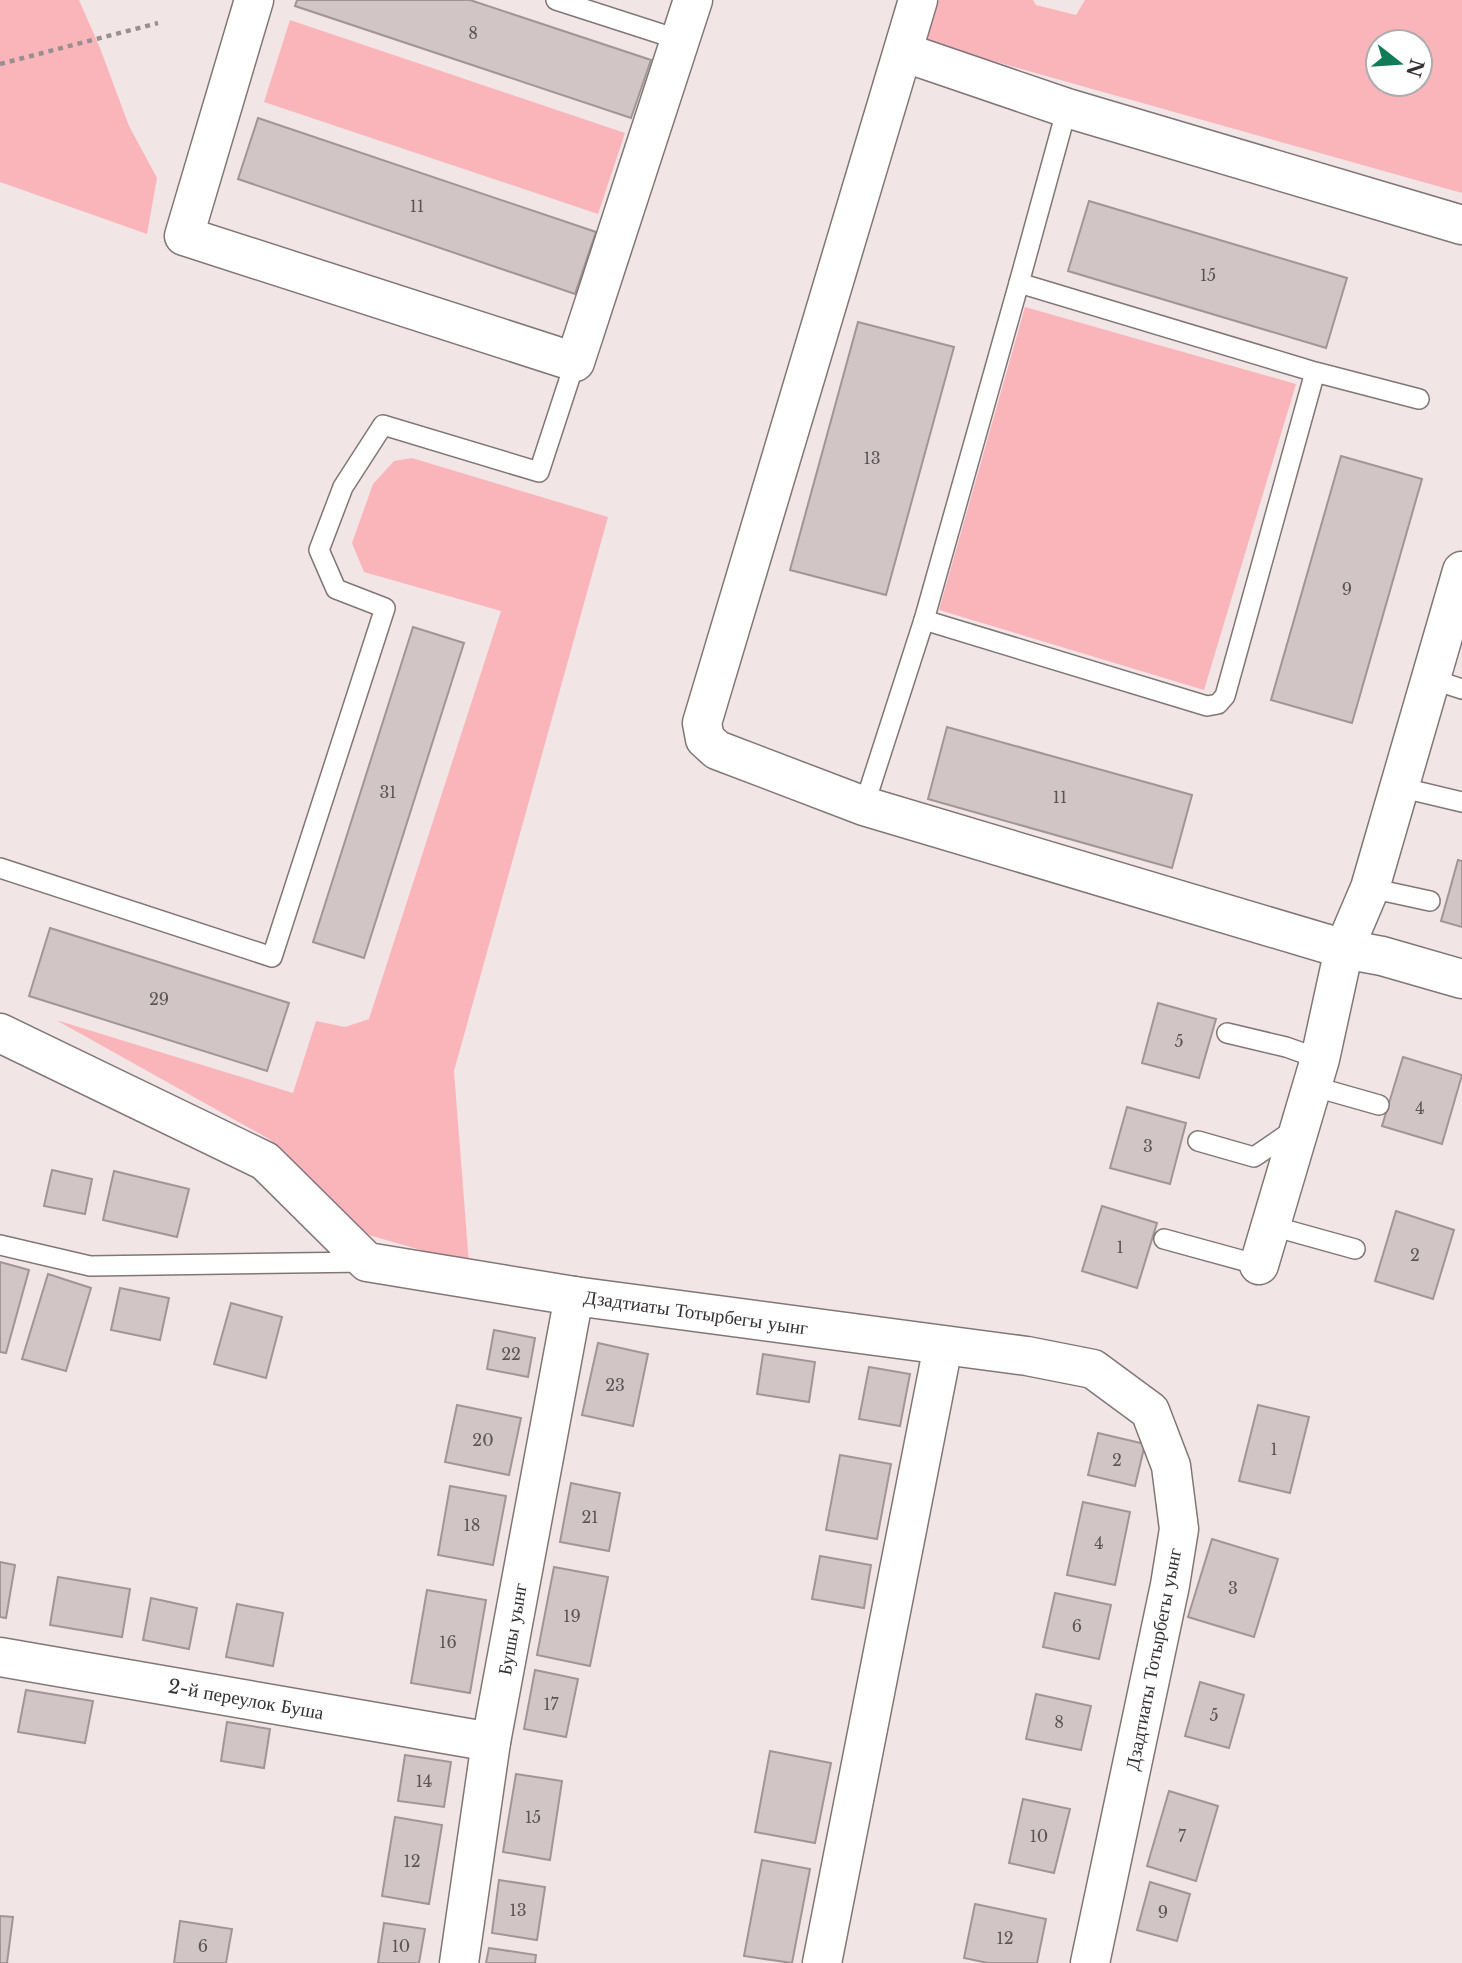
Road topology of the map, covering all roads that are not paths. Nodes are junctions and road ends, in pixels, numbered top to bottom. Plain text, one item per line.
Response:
1 (254, 0) edge
2 (556, 0) edge
3 (693, 0) edge
4 (918, 0) edge
5 (680, 40) junction
6 (902, 52) junction
7 (1067, 108) junction
8 (1462, 225) edge
9 (1019, 283) junction
10 (575, 362) junction
11 (1315, 372) junction
12 (1419, 399) dead end
13 (1461, 575) edge
14 (924, 620) junction
15 (1446, 684) edge
16 (1399, 787) junction
17 (1462, 802) edge
18 (864, 806) junction
19 (0, 868) edge
20 (1370, 888) junction
21 (1430, 901) dead end
22 (1344, 949) junction
23 (1462, 979) edge
24 (0, 1033) edge
25 (1227, 1033) dead end
26 (1316, 1073) junction
27 (1379, 1105) dead end
28 (1301, 1124) junction
29 (1198, 1141) dead end
30 (1272, 1226) junction
31 (1164, 1239) dead end
32 (0, 1245) edge
33 (1355, 1249) dead end
34 (367, 1262) junction
35 (1259, 1265) joint
36 (574, 1296) junction
37 (943, 1346) junction
38 (0, 1657) edge
39 (491, 1742) junction
40 (459, 1963) edge
41 (822, 1963) edge
42 (1090, 1963) edge

1 - 10 street
2 - 5 lane
3 - 5 street
4 - 6 street
5 - 10 street
6 - 7 street
6 - 18 street
7 - 8 street
7 - 9 lane
9 - 11 lane
9 - 14 lane
10 - 19 lane
11 - 12 lane
11 - 14 lane
13 - 15 street
14 - 18 lane
15 - 16 street
16 - 17 lane
16 - 20 street
18 - 22 street
20 - 21 lane
20 - 22 street
22 - 23 street
22 - 26 street
24 - 34 street
25 - 26 lane
26 - 27 lane
26 - 28 street
28 - 29 lane
28 - 30 street
30 - 33 lane
30 - 35 street
31 - 35 lane
32 - 34 lane
34 - 36 street, Дзадтиаты Тотырбегы уынг
36 - 37 street, Дзадтиаты Тотырбегы уынг
36 - 39 street, Бушы уынг
37 - 41 street
37 - 42 street, Дзадтиаты Тотырбегы уынг
38 - 39 street, 2-й переулок Буша
39 - 40 street, Бушы уынг

